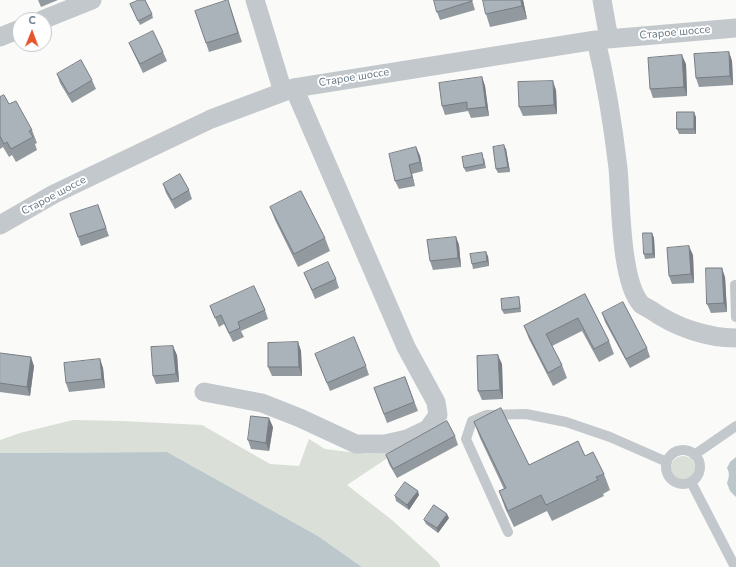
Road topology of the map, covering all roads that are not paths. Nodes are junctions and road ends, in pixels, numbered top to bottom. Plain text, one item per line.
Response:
1 (92, 0) edge
2 (255, 0) edge
3 (602, 0) edge
4 (52, 16) edge
5 (736, 28) edge
6 (12, 32) edge
7 (0, 37) edge
8 (602, 39) junction
9 (289, 90) junction
10 (0, 225) edge
11 (734, 285) dead end
12 (736, 317) edge
13 (736, 338) edge
14 (204, 392) dead end
15 (736, 426) edge
16 (694, 455) junction
17 (667, 462) junction
18 (691, 482) junction
19 (508, 532) dead end
20 (735, 567) edge

1 - 4 street
2 - 9 street
3 - 8 street
5 - 8 street, Старое шоссе
6 - 7 street
8 - 9 street, Старое шоссе
8 - 13 street
9 - 10 street, Старое шоссе
9 - 14 street
11 - 12 lane
15 - 16 lane
16 - 17 lane
16 - 18 lane
17 - 18 lane
17 - 19 lane
18 - 20 lane

